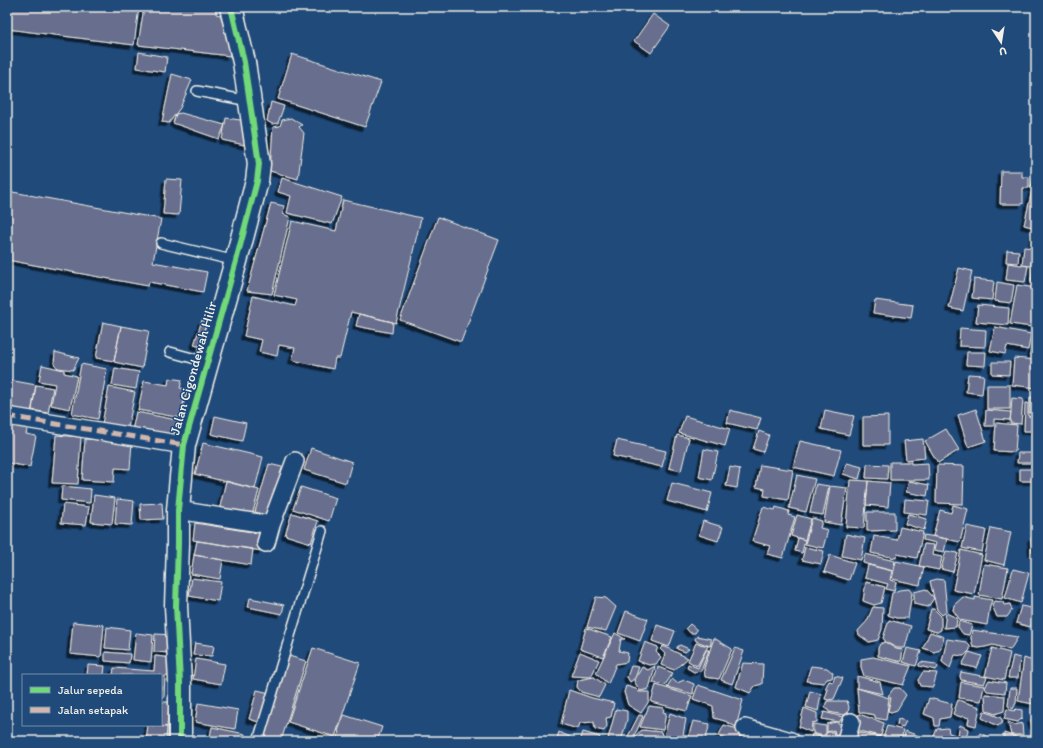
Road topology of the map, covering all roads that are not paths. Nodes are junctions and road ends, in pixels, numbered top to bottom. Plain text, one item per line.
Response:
1 (231, 7) edge
2 (197, 91) dead end
3 (250, 102) junction
4 (161, 243) dead end
5 (236, 261) junction
6 (170, 352) dead end
7 (207, 362) junction
8 (7, 416) edge
9 (184, 445) junction
10 (295, 461) dead end
11 (178, 510) junction
12 (271, 525) junction
13 (322, 531) dead end
14 (266, 544) dead end
15 (851, 722) dead end
16 (745, 728) dead end
17 (180, 741) edge
18 (258, 741) edge
19 (791, 741) edge
20 (846, 741) edge

1 - 3 street, Jalan Cigondewah Hilir
2 - 3 lane
3 - 5 street, Jalan Cigondewah Hilir
4 - 5 lane
5 - 7 street, Jalan Cigondewah Hilir
6 - 7 lane
7 - 9 street, Jalan Cigondewah Hilir
8 - 9 street
9 - 11 street, Jalan Cigondewah Hilir
10 - 12 street
11 - 12 street
11 - 17 street, Jalan Cigondewah Hilir
12 - 14 street
13 - 18 lane
15 - 20 street
16 - 19 street

